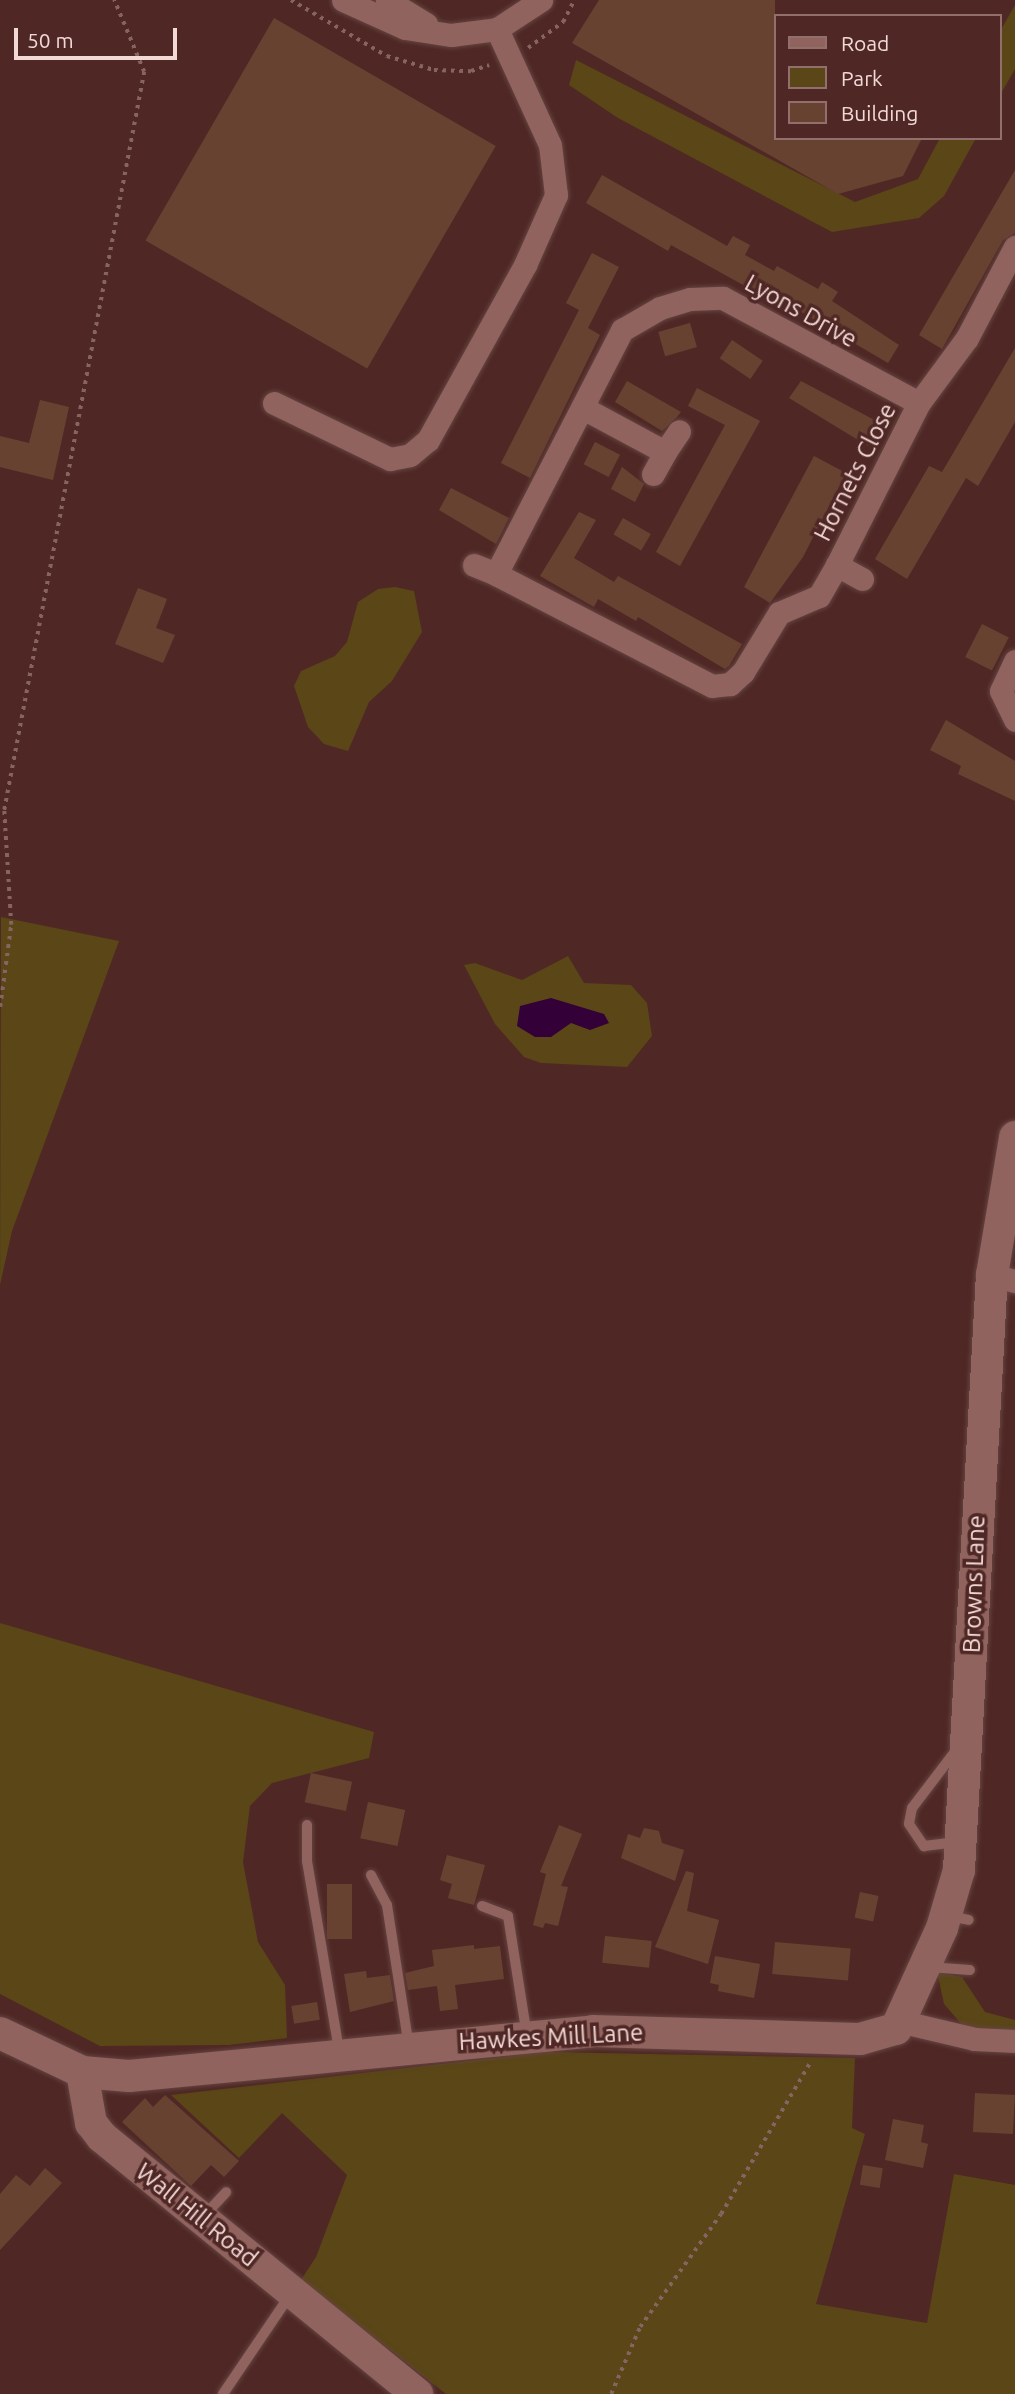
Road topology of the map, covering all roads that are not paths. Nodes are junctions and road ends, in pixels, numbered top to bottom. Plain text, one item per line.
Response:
1 (343, 0) edge
2 (387, 0) edge
3 (541, 0) edge
4 (497, 29) junction
5 (451, 35) junction
6 (1015, 247) edge
7 (919, 402) junction
8 (274, 404) dead end
9 (585, 410) junction
10 (679, 431) dead end
11 (665, 452) junction
12 (653, 474) dead end
13 (474, 565) dead end
14 (838, 565) junction
15 (496, 575) junction
16 (862, 579) dead end
17 (1015, 661) edge
18 (1015, 720) edge
19 (1015, 1138) edge
20 (1004, 1278) edge
21 (968, 1734) junction
22 (307, 1825) dead end
23 (964, 1835) junction
24 (371, 1875) dead end
25 (482, 1906) dead end
26 (926, 1967) junction
27 (970, 1970) dead end
28 (903, 2022) junction
29 (0, 2033) edge
30 (527, 2036) junction
31 (1015, 2041) edge
32 (409, 2047) junction
33 (339, 2054) junction
34 (82, 2072) junction
35 (226, 2192) dead end
36 (201, 2219) junction
37 (292, 2293) junction
38 (223, 2394) edge
39 (417, 2394) edge

1 - 5 street
2 - 5 street
3 - 4 street
4 - 5 street
4 - 8 street
6 - 7 street
7 - 9 street, Lyons Drive
7 - 14 street, Hornets Close
9 - 11 street
9 - 15 street, Lyons Drive
10 - 11 street
11 - 12 street
13 - 15 street
14 - 15 street, Hornets Close
14 - 16 street, Hornets Close
17 - 18 street
19 - 20 street, Browns Lane
20 - 21 street, Browns Lane
21 - 23 street, Browns Lane
21 - 23 lane
22 - 33 lane
23 - 26 street, Browns Lane
24 - 32 lane
25 - 30 lane
26 - 27 lane
26 - 28 street, Browns Lane
28 - 30 street, Hawkes Mill Lane
28 - 31 street
29 - 34 street
30 - 32 street, Hawkes Mill Lane
32 - 33 street, Hawkes Mill Lane
33 - 34 street, Hawkes Mill Lane
34 - 36 street, Wall Hill Road
35 - 36 lane
36 - 37 street, Wall Hill Road
37 - 38 lane
37 - 39 street, Wall Hill Road

